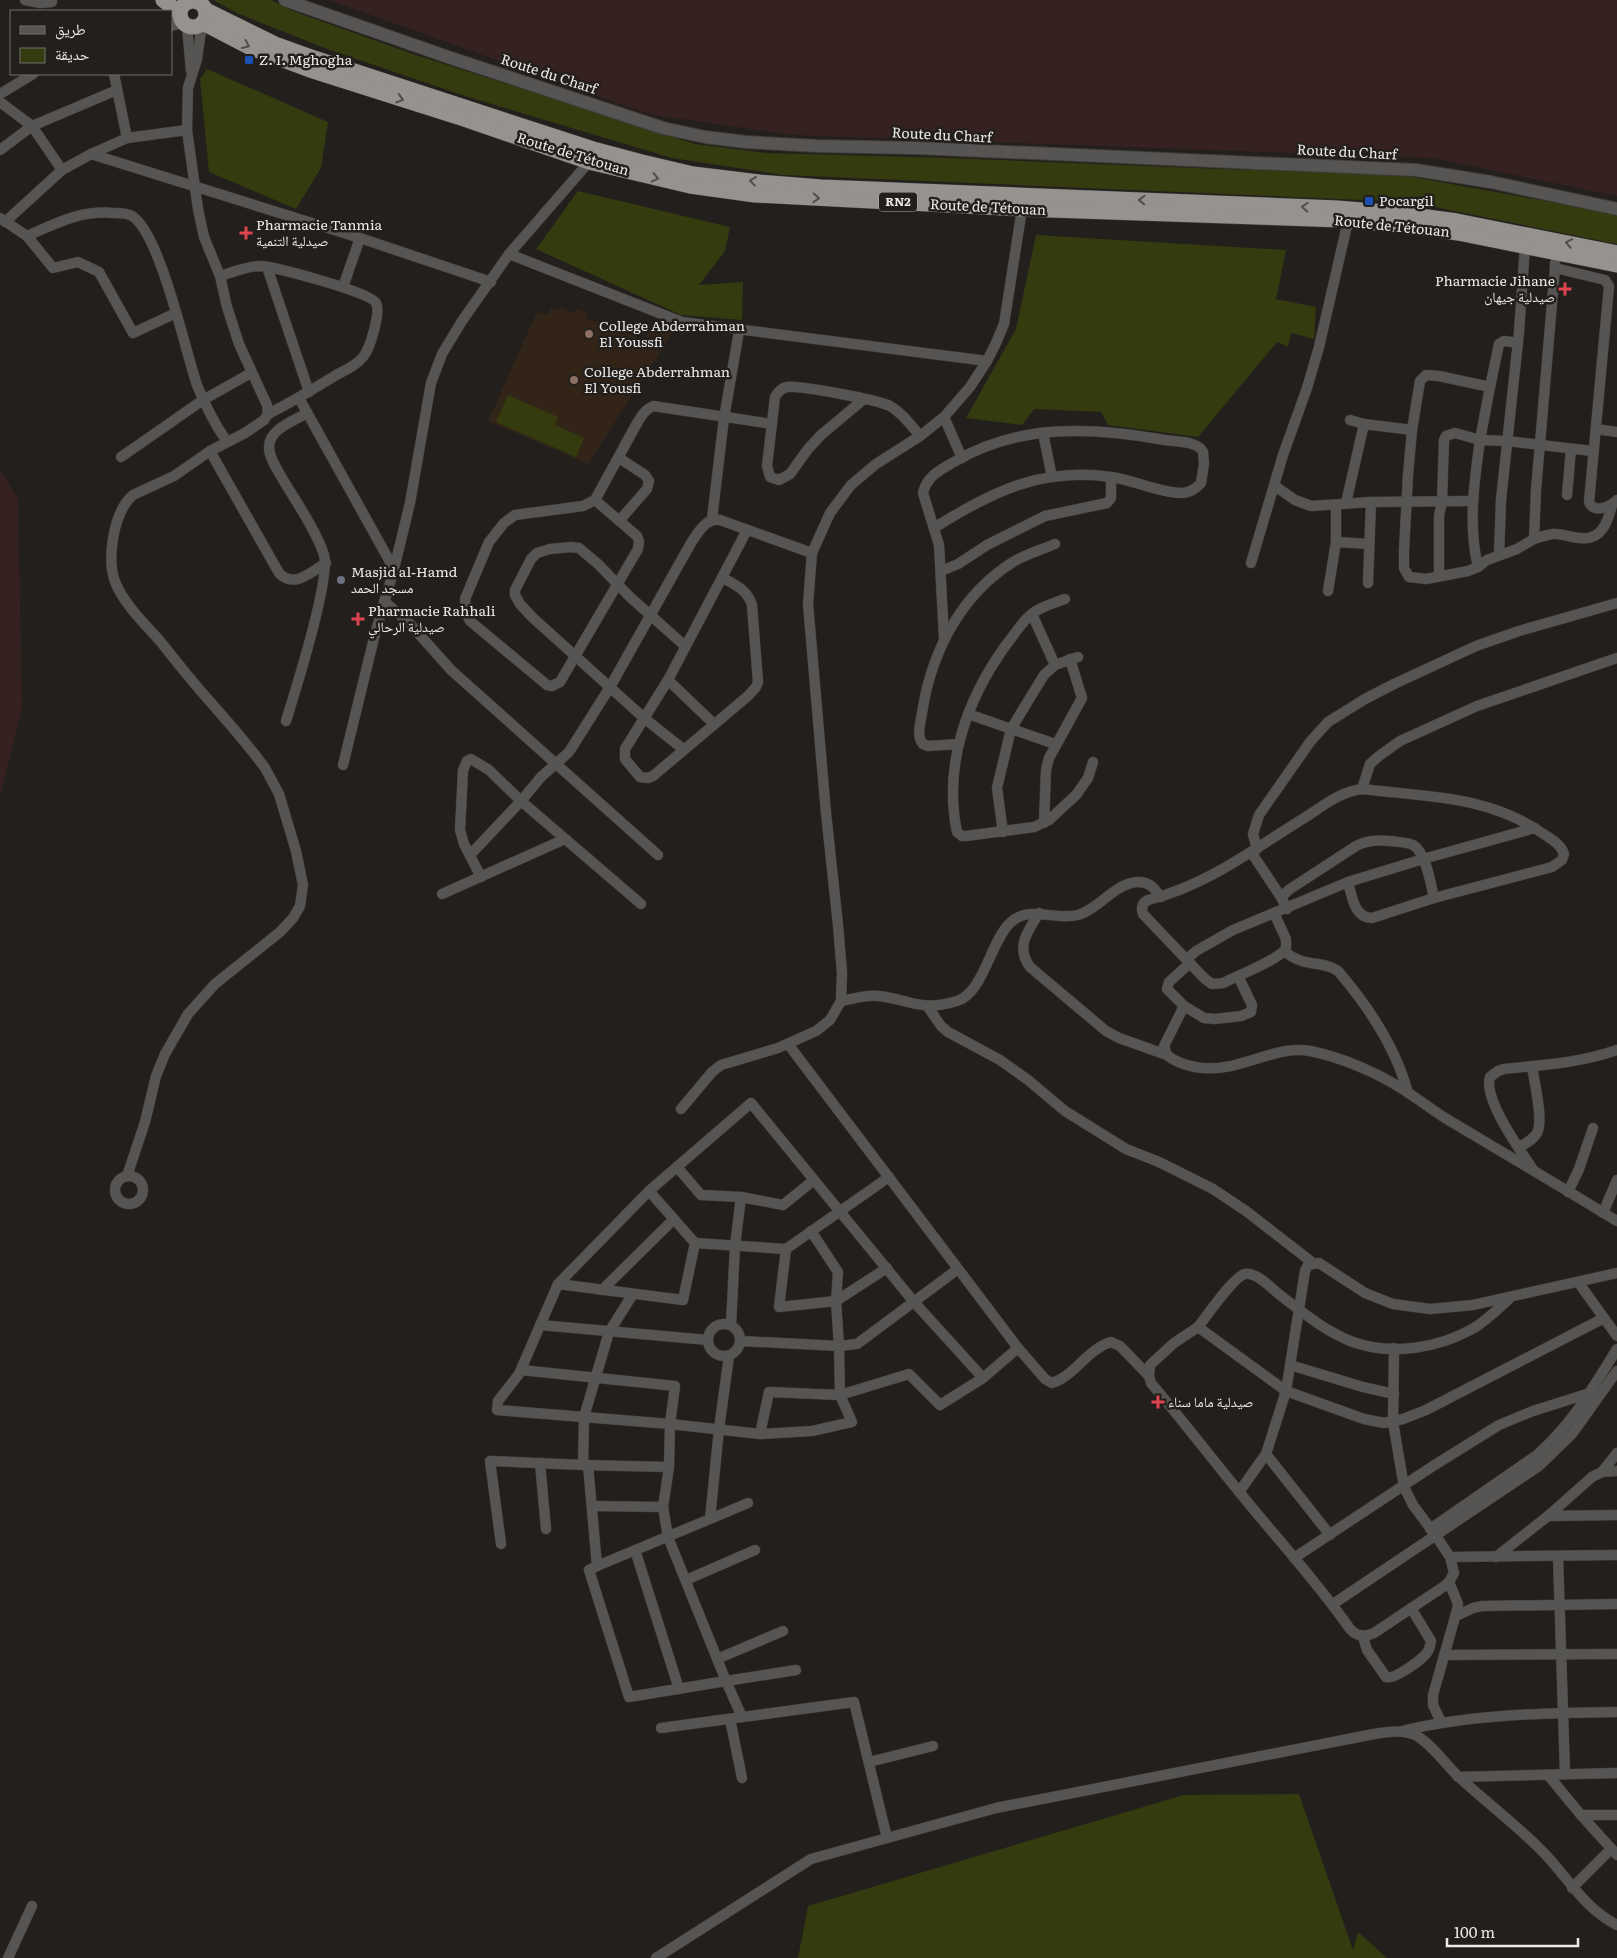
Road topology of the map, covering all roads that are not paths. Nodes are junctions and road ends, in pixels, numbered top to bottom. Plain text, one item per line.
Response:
1 (25, 0) edge
2 (163, 0) edge
3 (285, 0) edge
4 (52, 2) dead end
5 (191, 13) edge
6 (192, 74) junction
7 (31, 75) edge
8 (114, 75) edge
9 (117, 90) junction
10 (0, 94) edge
11 (0, 102) edge
12 (32, 126) junction
13 (187, 130) junction
14 (127, 138) junction
15 (0, 150) edge
16 (91, 154) junction
17 (589, 162) junction
18 (62, 170) junction
19 (194, 187) junction
20 (1617, 208) edge
21 (1022, 209) junction
22 (3, 220) edge
23 (1348, 221) junction
24 (27, 236) junction
25 (360, 238) junction
26 (1525, 246) junction
27 (1555, 252) junction
28 (1617, 253) edge
29 (509, 254) junction
30 (1617, 265) edge
31 (267, 267) junction
32 (1555, 268) junction
33 (220, 276) junction
34 (491, 282) junction
35 (343, 287) junction
36 (176, 313) junction
37 (739, 330) junction
38 (1518, 343) junction
39 (986, 361) junction
40 (251, 373) junction
41 (1490, 387) junction
42 (309, 392) junction
43 (299, 398) junction
44 (864, 399) junction
45 (203, 400) junction
46 (307, 413) junction
47 (268, 414) junction
48 (944, 417) junction
49 (724, 418) junction
50 (1350, 420) dead end
51 (772, 424) junction
52 (1364, 424) junction
53 (1596, 429) junction
54 (1412, 430) junction
55 (1617, 432) edge
56 (1043, 433) junction
57 (920, 436) junction
58 (1480, 440) junction
59 (1507, 441) junction
60 (227, 442) junction
61 (1540, 445) junction
62 (1570, 449) junction
63 (210, 451) junction
64 (1592, 451) junction
65 (121, 457) dead end
66 (619, 458) junction
67 (962, 458) junction
68 (1052, 477) junction
69 (1111, 477) junction
70 (1275, 486) junction
71 (1567, 495) dead end
72 (595, 500) junction
73 (1473, 501) junction
74 (1371, 502) junction
75 (1408, 502) junction
76 (1442, 502) junction
77 (1614, 503) edge
78 (1341, 504) junction
79 (712, 519) junction
80 (619, 521) junction
81 (934, 528) junction
82 (747, 530) junction
83 (1534, 540) junction
84 (1336, 542) junction
85 (1055, 544) dead end
86 (1369, 544) junction
87 (812, 553) junction
88 (1499, 555) junction
89 (326, 563) junction
90 (1252, 563) dead end
91 (1478, 567) junction
92 (394, 569) junction
93 (940, 571) junction
94 (1439, 576) junction
95 (723, 578) junction
96 (1368, 583) dead end
97 (617, 584) junction
98 (1328, 591) dead end
99 (1065, 599) dead end
100 (384, 601) junction
101 (1617, 603) edge
102 (1032, 614) junction
103 (651, 616) junction
104 (944, 638) junction
105 (685, 646) junction
106 (575, 656) junction
107 (1617, 658) edge
108 (1055, 665) junction
109 (668, 680) junction
110 (610, 687) junction
111 (968, 714) junction
112 (644, 718) junction
113 (286, 721) dead end
114 (714, 724) junction
115 (1011, 729) junction
116 (959, 744) junction
117 (1055, 744) junction
118 (684, 749) junction
119 (1093, 762) dead end
120 (556, 763) junction
121 (343, 765) dead end
122 (1362, 789) junction
123 (522, 801) junction
124 (1044, 823) junction
125 (1535, 828) junction
126 (1003, 832) junction
127 (565, 839) junction
128 (1254, 850) junction
129 (470, 855) junction
130 (658, 855) dead end
131 (1423, 859) junction
132 (482, 877) junction
133 (1348, 882) junction
134 (442, 894) dead end
135 (1161, 897) junction
136 (1281, 897) junction
137 (1434, 898) junction
138 (641, 904) dead end
139 (1287, 909) junction
140 (1038, 913) junction
141 (1274, 914) junction
142 (1284, 951) junction
143 (1188, 961) junction
144 (1238, 976) junction
145 (841, 1002) junction
146 (1184, 1006) junction
147 (928, 1007) junction
148 (788, 1044) junction
149 (1617, 1050) edge
150 (1167, 1055) junction
151 (1532, 1066) junction
152 (1408, 1093) junction
153 (681, 1109) dead end
154 (1593, 1128) dead end
155 (1518, 1147) junction
156 (677, 1167) junction
157 (1534, 1171) junction
158 (127, 1176) dead end
159 (889, 1178) junction
160 (814, 1180) junction
161 (1617, 1180) edge
162 (649, 1192) junction
163 (1568, 1192) junction
164 (741, 1197) junction
165 (840, 1211) junction
166 (1604, 1213) junction
167 (674, 1220) junction
168 (1617, 1221) edge
169 (811, 1231) junction
170 (695, 1243) junction
171 (736, 1246) junction
172 (786, 1249) junction
173 (1313, 1262) junction
174 (887, 1268) junction
175 (958, 1269) junction
176 (1617, 1273) edge
177 (1578, 1282) junction
178 (558, 1284) junction
179 (602, 1290) junction
180 (633, 1294) junction
181 (1510, 1298) junction
182 (836, 1301) junction
183 (914, 1302) junction
184 (1299, 1309) junction
185 (1604, 1318) junction
186 (540, 1325) junction
187 (731, 1326) junction
188 (1198, 1327) junction
189 (609, 1332) junction
190 (1617, 1336) edge
191 (708, 1340) junction
192 (740, 1341) junction
193 (839, 1346) junction
194 (1018, 1348) junction
195 (1394, 1348) junction
196 (1617, 1349) edge
197 (729, 1356) junction
198 (1290, 1365) junction
199 (521, 1370) junction
200 (1617, 1371) edge
201 (1148, 1376) junction
202 (983, 1378) junction
203 (595, 1379) junction
204 (1286, 1391) junction
205 (1394, 1394) junction
206 (1590, 1394) junction
207 (840, 1395) junction
208 (584, 1417) junction
209 (1394, 1422) junction
210 (670, 1424) junction
211 (719, 1429) junction
212 (760, 1434) junction
213 (1617, 1453) edge
214 (1266, 1454) junction
215 (540, 1463) junction
216 (586, 1465) junction
217 (669, 1467) junction
218 (1617, 1471) edge
219 (1602, 1472) junction
220 (1404, 1487) junction
221 (1239, 1492) junction
222 (748, 1503) dead end
223 (592, 1506) junction
224 (663, 1507) junction
225 (1617, 1515) edge
226 (1548, 1516) junction
227 (710, 1519) junction
228 (546, 1529) dead end
229 (1433, 1532) junction
230 (1330, 1534) junction
231 (668, 1537) junction
232 (501, 1544) dead end
233 (635, 1550) junction
234 (755, 1550) dead end
235 (1617, 1555) edge
236 (1558, 1556) junction
237 (1450, 1557) junction
238 (1496, 1557) junction
239 (1294, 1558) junction
240 (597, 1566) junction
241 (686, 1580) junction
242 (1449, 1582) junction
243 (1333, 1604) junction
244 (1617, 1604) edge
245 (1560, 1605) junction
246 (1411, 1608) junction
247 (1456, 1616) junction
248 (782, 1631) dead end
249 (1362, 1637) junction
250 (1617, 1654) edge
251 (1444, 1655) junction
252 (1561, 1655) junction
253 (717, 1659) junction
254 (796, 1670) dead end
255 (726, 1682) junction
256 (679, 1689) junction
257 (1564, 1712) junction
258 (1617, 1712) edge
259 (742, 1717) junction
260 (730, 1719) junction
261 (1441, 1722) junction
262 (661, 1728) dead end
263 (1401, 1731) junction
264 (933, 1746) dead end
265 (869, 1762) junction
266 (1617, 1773) edge
267 (1548, 1774) junction
268 (1565, 1774) junction
269 (1458, 1777) junction
270 (742, 1778) dead end
271 (1581, 1815) junction
272 (1617, 1815) edge
273 (887, 1838) junction
274 (1614, 1852) edge
275 (1572, 1888) junction
276 (32, 1906) dead end
277 (1617, 1925) edge
278 (8, 1958) edge
279 (656, 1958) edge

1 - 4 street
2 - 5 highway, Route de Tétouan / RN2
3 - 20 street, Route du Charf
5 - 6 street
5 - 6 street
5 -> 17 highway, Route de Tétouan / RN2
28 -> 5 highway, Route de Tétouan / RN2
6 - 13 street
7 - 10 street
8 - 9 street
9 - 12 street
9 - 14 street
11 - 12 street
12 - 15 street
12 - 18 street
13 - 14 street
13 - 19 street
14 - 16 street
16 - 18 street
16 - 19 street
17 -> 21 highway, Route de Tétouan / RN2
17 - 29 street
18 - 22 street
19 - 25 street
19 - 33 street
21 - 23 highway, Route de Tétouan / RN2
21 - 39 street
22 - 24 street
23 - 26 highway, Route de Tétouan / RN2
23 - 70 street
24 - 36 street
24 - 36 street
25 - 34 street
25 - 35 street
26 - 27 highway, Route de Tétouan / RN2
26 - 38 street
27 - 30 highway, Route de Tétouan / RN2
27 - 32 street
29 - 34 street
29 - 37 street
31 - 33 street
31 - 35 street
31 - 42 street
32 - 53 street
32 - 61 street
33 - 40 street
34 - 92 street
35 - 42 street
36 - 45 street
37 - 39 street
37 - 49 street
38 - 41 street
38 - 59 street
39 - 48 street
40 - 45 street
40 - 47 street
41 - 54 street
41 - 58 street
42 - 43 street
43 - 46 street
43 - 47 street
44 - 51 street
44 - 51 street
44 - 57 street
45 - 60 street
45 - 65 street
46 - 89 street
46 - 92 street
47 - 60 street
48 - 57 street
48 - 67 street
49 - 51 street
49 - 66 street
49 - 79 street
50 - 52 street
52 - 54 street
52 - 78 street
53 - 55 street
53 - 64 street
54 - 75 street
56 - 67 street
56 - 68 street
56 - 69 street
57 - 87 street
58 - 59 street
58 - 73 street
58 - 76 street
59 - 61 street
59 - 88 street
60 - 63 street
61 - 62 street
61 - 83 street
62 - 64 street
62 - 71 street
63 - 89 street
63 - 158 street
64 - 77 street
66 - 72 street
66 - 80 street
67 - 81 street
68 - 69 street
68 - 81 street
69 - 93 street
70 - 78 street
70 - 90 street
72 - 80 street
72 - 106 street
73 - 76 street
73 - 91 street
74 - 75 street
74 - 78 street
74 - 86 street
75 - 76 street
75 - 94 street
76 - 94 street
77 - 83 street
78 - 84 street
79 - 82 street
79 - 103 street
80 - 97 street
81 - 93 street
82 - 87 street
82 - 95 street
83 - 88 street
84 - 86 street
84 - 98 street
85 - 104 street
86 - 96 street
87 - 145 street
88 - 91 street
89 - 113 street
91 - 94 street
92 - 100 street
93 - 104 street
95 - 105 street
95 - 114 street
97 - 103 street
97 - 106 street
97 - 106 street
99 - 102 street
100 - 120 street
100 - 121 street
101 - 128 street
102 - 108 street
102 - 111 street
103 - 105 street
103 - 110 street
104 - 116 street
105 - 109 street
106 - 110 street
107 - 122 street
108 - 115 street
108 - 117 street
109 - 112 street
109 - 114 street
110 - 112 street
110 - 120 street
111 - 115 street
111 - 116 street
112 - 118 street
112 - 118 street
114 - 118 street
115 - 117 street
115 - 126 street
116 - 126 street
117 - 124 street
119 - 124 street
120 - 123 street
120 - 130 street
122 - 125 street
122 - 128 street
123 - 127 street
123 - 129 street
123 - 129 street
124 - 126 street
125 - 131 street
125 - 137 street
127 - 132 street
127 - 138 street
128 - 135 street
128 - 136 street
129 - 132 street
131 - 133 street
131 - 136 street
131 - 137 street
132 - 134 street
133 - 137 street
133 - 139 street
135 - 140 street
135 - 143 street
136 - 139 street
139 - 141 street
140 - 147 street
140 - 150 street
141 - 142 street
141 - 143 street
142 - 144 street
142 - 152 street
143 - 144 street
143 - 146 street
144 - 146 street
145 - 147 street
145 - 148 street
146 - 150 street
147 - 173 street
148 - 153 street
148 - 159 street
149 - 151 street
150 - 152 street
151 - 155 street
151 - 155 street
152 - 157 street
154 - 163 street
155 - 157 street
156 - 160 street
156 - 162 street
156 - 164 street
157 - 163 street
159 - 165 street
159 - 175 street
160 - 164 street
160 - 165 street
161 - 166 street
162 - 167 street
162 - 178 street
163 - 166 street
164 - 171 street
165 - 169 street
165 - 174 street
166 - 168 street
167 - 170 street
167 - 179 street
169 - 172 street
169 - 182 street
170 - 171 street
170 - 180 street
171 - 172 street
171 - 187 street
172 - 182 street
173 - 181 street
173 - 184 street
174 - 182 street
174 - 183 street
175 - 183 street
175 - 194 street
176 - 177 street
177 - 181 street
177 - 185 street
178 - 179 street
178 - 186 street
179 - 180 street
180 - 189 street
181 - 195 street
182 - 193 street
183 - 193 street
183 - 202 street
184 - 188 street
184 - 195 street
184 - 198 street
185 - 190 street
185 - 209 street
186 - 189 street
186 - 199 street
187 - 191 street
187 - 192 street
188 - 201 street
188 - 204 street
189 - 191 street
189 - 203 street
191 - 197 street
192 - 193 street
192 - 197 street
193 - 207 street
194 - 201 street
194 - 202 street
195 - 205 street
196 - 206 street
197 - 211 street
198 - 204 street
198 - 205 street
199 - 203 street
199 - 208 street
200 - 229 street
201 - 221 street
202 - 207 street
203 - 208 street
203 - 210 street
204 - 209 street
204 - 214 street
205 - 209 street
206 - 220 street
206 - 229 street
207 - 212 street
207 - 212 street
208 - 210 street
208 - 216 street
209 - 220 street
210 - 211 street
210 - 217 street
211 - 212 street
211 - 227 street
213 - 219 street
214 - 221 street
214 - 230 street
215 - 216 street
215 - 228 street
215 - 232 street
216 - 217 street
216 - 223 street
217 - 224 street
218 - 219 street
219 - 226 street
220 - 229 street
220 - 230 street
221 - 239 street
222 - 227 street
223 - 224 street
223 - 240 street
224 - 231 street
225 - 226 street
226 - 238 street
227 - 231 street
229 - 237 street
229 - 243 street
230 - 239 street
231 - 233 street
231 - 241 street
233 - 240 street
233 - 256 street
234 - 241 street
235 - 236 street
236 - 238 street
236 - 245 street
237 - 238 street
237 - 242 street
239 - 243 street
240 - 256 street
241 - 253 street
242 - 246 street
242 - 247 street
243 - 249 street
244 - 245 street
245 - 247 street
245 - 252 street
246 - 249 street
246 - 249 street
247 - 251 street
248 - 253 street
250 - 252 street
251 - 252 street
251 - 261 street
252 - 257 street
253 - 255 street
254 - 255 street
255 - 256 street
255 - 259 street
257 - 258 street
257 - 261 street
257 - 268 street
259 - 260 street
259 - 265 street
260 - 262 street
260 - 270 street
261 - 263 street
263 - 269 street
263 - 273 street
264 - 265 street
265 - 273 street
266 - 268 street
267 - 268 street
267 - 269 street
267 - 271 street
269 - 275 street
271 - 272 street
271 - 274 street
273 - 279 street
274 - 275 street
275 - 277 street
276 - 278 street

